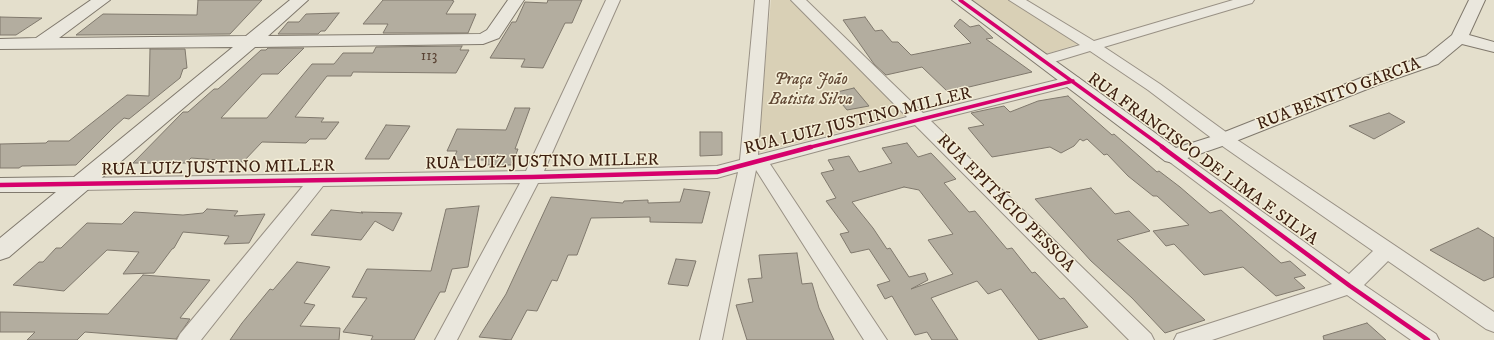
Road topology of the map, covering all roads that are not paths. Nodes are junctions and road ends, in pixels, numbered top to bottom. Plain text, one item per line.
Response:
1 (102, 0) edge
2 (300, 0) edge
3 (516, 0) edge
4 (613, 0) edge
5 (762, 0) edge
6 (798, 0) edge
7 (960, 0) edge
8 (1016, 0) edge
9 (1248, 0) edge
10 (1477, 0) edge
11 (1459, 38) junction
12 (41, 43) junction
13 (249, 43) junction
14 (0, 44) edge
15 (1091, 45) junction
16 (1494, 47) edge
17 (1044, 60) junction
18 (1073, 81) junction
19 (919, 119) junction
20 (1224, 139) junction
21 (1173, 156) junction
22 (754, 161) junction
23 (532, 177) junction
24 (318, 180) junction
25 (80, 184) junction
26 (0, 185) edge
27 (1386, 249) junction
28 (0, 251) edge
29 (1350, 286) junction
30 (1494, 322) edge
31 (188, 340) edge
32 (446, 340) edge
33 (711, 340) edge
34 (876, 340) edge
35 (1143, 340) edge
36 (1185, 340) edge
37 (1428, 340) edge

1 - 12 main road
2 - 13 main road
3 - 13 main road
4 - 23 street
5 - 22 street
6 - 19 street, RUA EPITÁCIO PESSOA
7 - 17 main road, RUA FRANCISCO DE LIMA E SILVA
8 - 15 street, RUA FRANCISCO DE LIMA E SILVA
9 - 15 street
10 - 11 main road, RUA BENITO GARCIA
11 - 16 main road
11 - 20 main road, RUA BENITO GARCIA
12 - 13 main road
12 - 14 main road
13 - 25 main road
15 - 17 street
15 - 20 street, RUA FRANCISCO DE LIMA E SILVA
17 - 18 main road, RUA FRANCISCO DE LIMA E SILVA
18 - 19 street, RUA LUIZ JUSTINO MILLER
18 - 21 main road, RUA FRANCISCO DE LIMA E SILVA
19 - 22 street, RUA LUIZ JUSTINO MILLER
19 - 35 street, RUA EPITÁCIO PESSOA
20 - 21 main road, RUA BENITO GARCIA
20 - 27 street, RUA FRANCISCO DE LIMA E SILVA
21 - 29 street, RUA FRANCISCO DE LIMA E SILVA
22 - 23 street, RUA LUIZ JUSTINO MILLER
22 - 33 street
22 - 34 street
23 - 24 street, RUA LUIZ JUSTINO MILLER
23 - 32 street
24 - 25 street, RUA LUIZ JUSTINO MILLER
24 - 31 street
25 - 26 main road, RUA LUIZ JUSTINO MILLER
25 - 28 main road
27 - 29 street
27 - 30 street, RUA FRANCISCO DE LIMA E SILVA
29 - 36 street
29 - 37 street, RUA FRANCISCO DE LIMA E SILVA

